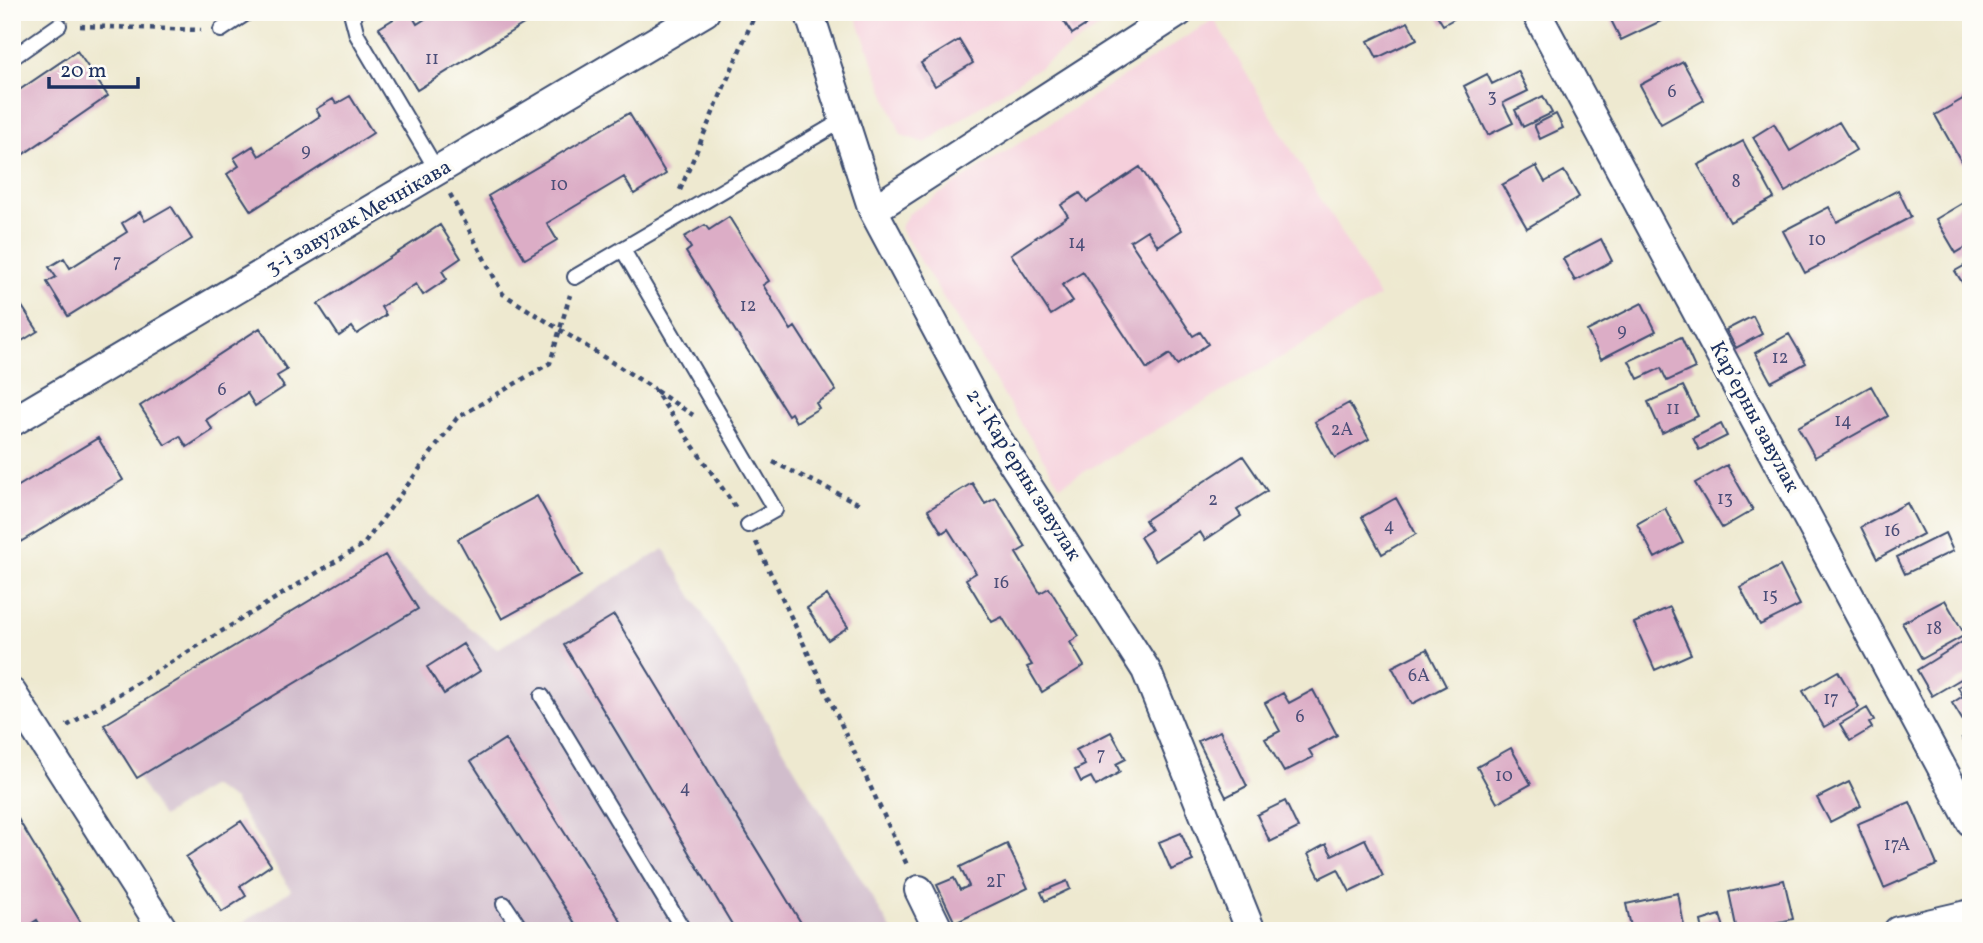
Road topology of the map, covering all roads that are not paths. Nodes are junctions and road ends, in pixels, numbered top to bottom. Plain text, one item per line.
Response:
1 (248, 12) edge
2 (705, 12) edge
3 (809, 12) edge
4 (1179, 12) edge
5 (1536, 12) edge
6 (353, 14) edge
7 (59, 25) road end
8 (221, 30) road end
9 (12, 58) edge
10 (845, 120) junction
11 (438, 172) junction
12 (873, 210) junction
13 (623, 250) junction
14 (575, 276) road end
15 (12, 422) edge
16 (748, 525) road end
17 (542, 696) dead end
18 (17, 713) edge
19 (1971, 822) edge
20 (919, 890) road end
21 (504, 904) dead end
22 (1971, 914) edge
23 (164, 931) edge
24 (522, 931) edge
25 (684, 931) edge
26 (939, 931) edge
27 (1251, 931) edge
28 (1898, 931) edge

1 - 8 lane
2 - 11 street, 3-і завулак Мечнікава
3 - 10 street, 2-і Карʼерны завулак
4 - 12 street
5 - 19 street, Карʼерны завулак
6 - 11 lane
7 - 9 lane
10 - 12 street, 2-і Карʼерны завулак
10 - 13 lane
11 - 15 street, 3-і завулак Мечнікава
12 - 27 street, 2-і Карʼерны завулак
13 - 14 lane
13 - 16 lane
17 - 25 lane
18 - 23 street
20 - 26 street
21 - 24 lane
22 - 28 street

